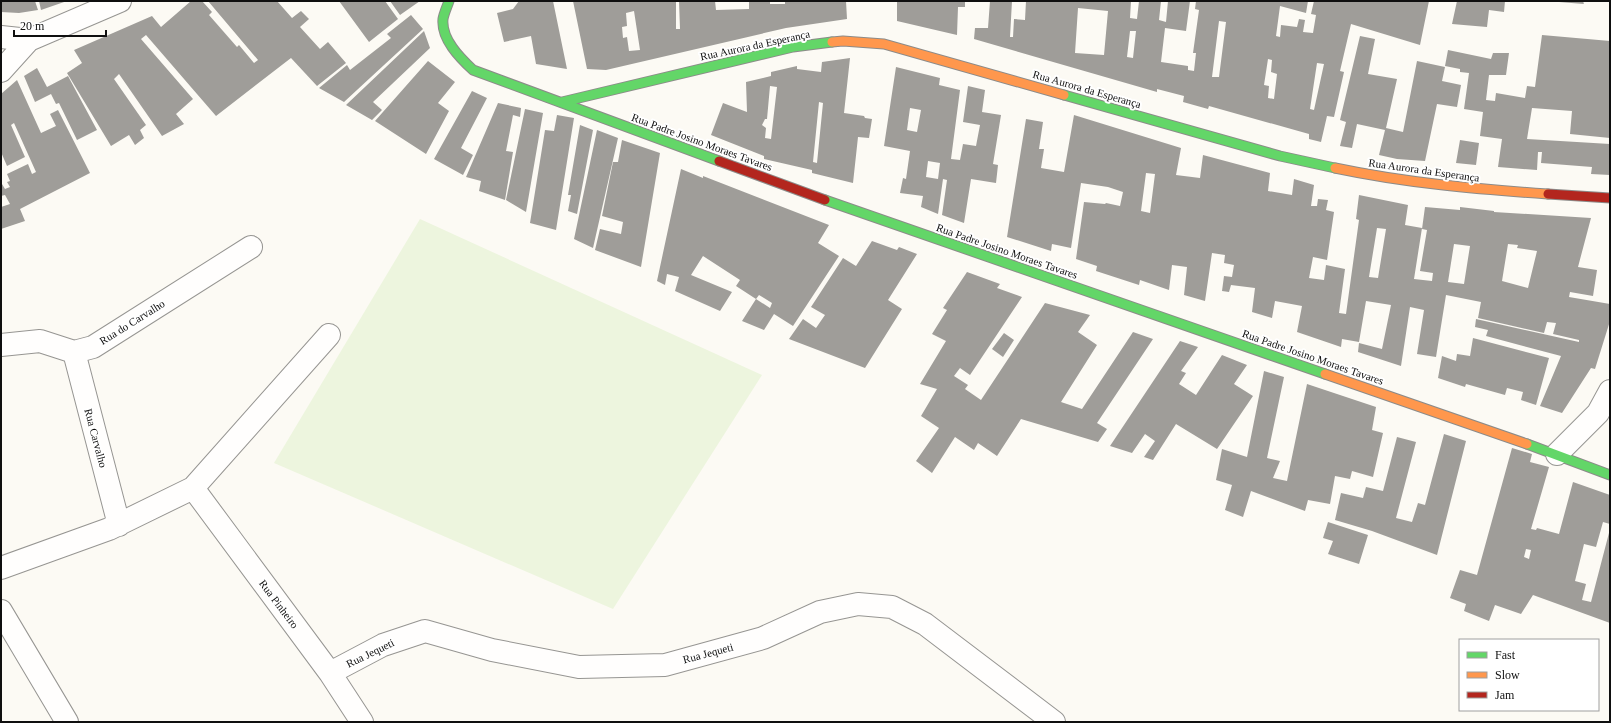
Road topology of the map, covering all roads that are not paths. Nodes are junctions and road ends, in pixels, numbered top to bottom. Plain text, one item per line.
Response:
1 (120, 1) edge
2 (449, 1) edge
3 (1, 37) edge
4 (30, 40) junction
5 (1, 71) edge
6 (562, 102) junction
7 (1610, 198) edge
8 (251, 247) dead end
9 (329, 335) dead end
10 (1, 345) edge
11 (74, 352) junction
12 (1610, 391) edge
13 (1557, 454) junction
14 (1610, 475) edge
15 (193, 488) junction
16 (119, 525) junction
17 (1, 568) edge
18 (1, 611) edge
19 (330, 673) junction
20 (67, 722) edge
21 (362, 722) edge
22 (1054, 722) edge

1 - 4 street
2 - 6 street, Rua Padre Josino Moraes Tavares
3 - 4 street
4 - 5 street
6 - 7 street, Rua Aurora da Esperança
6 - 13 street, Rua Padre Josino Moraes Tavares
8 - 11 street, Rua do Carvalho
9 - 15 street
10 - 11 street
11 - 16 street, Rua Carvalho
12 - 13 street
13 - 14 street, Rua Padre Josino Moraes Tavares
15 - 16 street
15 - 19 street, Rua Pinheiro
16 - 17 street
18 - 20 street
19 - 21 street, Rua Pinheiro
19 - 22 street, Rua Jequeti

